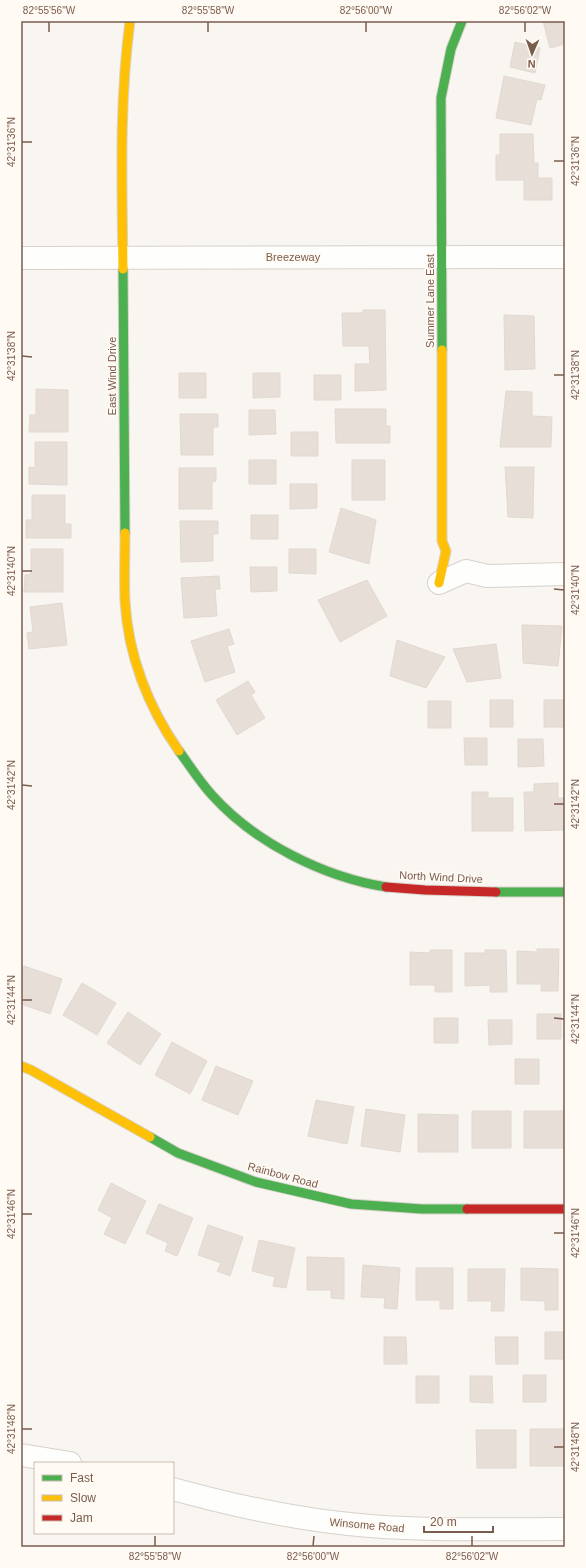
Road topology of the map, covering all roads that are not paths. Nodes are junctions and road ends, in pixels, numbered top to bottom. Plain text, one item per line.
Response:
1 (130, 21) edge
2 (462, 21) edge
3 (123, 257) junction
4 (441, 257) junction
5 (565, 257) edge
6 (21, 258) edge
7 (565, 574) edge
8 (439, 583) joint
9 (162, 726) joint
10 (565, 892) edge
11 (21, 1066) edge
12 (565, 1210) edge
13 (21, 1456) edge
14 (63, 1462) edge
15 (174, 1489) edge
16 (565, 1529) edge

1 - 3 street, East Wind Drive
2 - 4 street, Summer Lane East
3 - 4 street, Breezeway
3 - 6 street, Breezeway
3 - 9 street, East Wind Drive
4 - 5 street, Breezeway
4 - 8 street, Summer Lane East
7 - 8 street
9 - 10 street, North Wind Drive
11 - 12 street, Rainbow Road
13 - 14 street
15 - 16 street, Winsome Road

